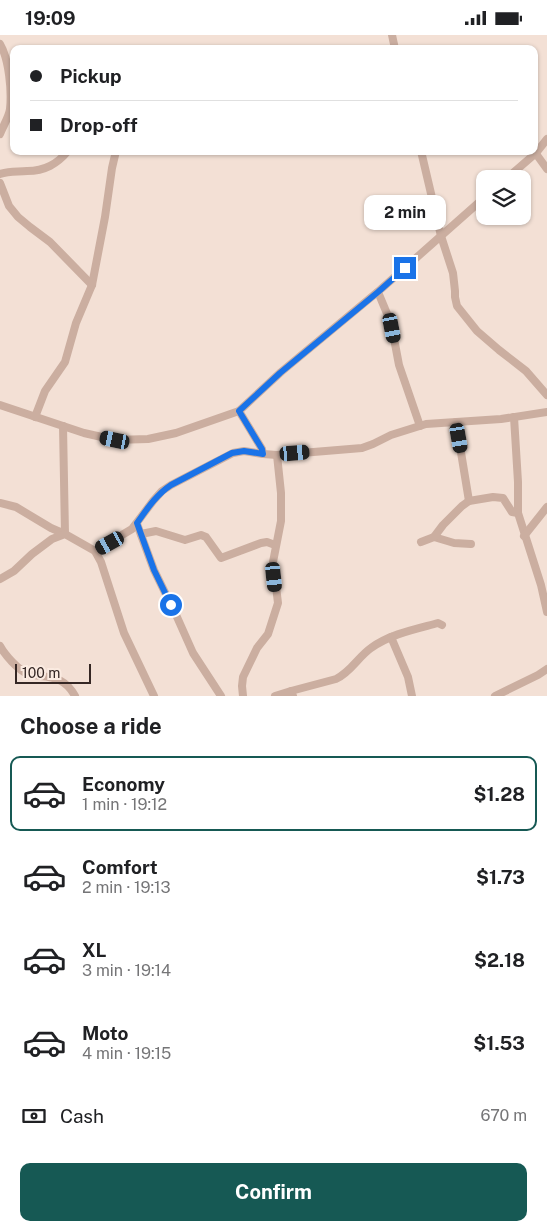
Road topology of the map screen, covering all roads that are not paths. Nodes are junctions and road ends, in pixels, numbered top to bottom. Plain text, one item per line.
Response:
1 (0, 44) edge
2 (0, 134) edge
3 (547, 139) edge
4 (538, 149) edge
5 (64, 155) edge
6 (115, 155) edge
7 (422, 155) edge
8 (532, 155) edge
9 (537, 155) edge
10 (547, 169) edge
11 (516, 170) edge
12 (0, 174) edge
13 (0, 183) edge
14 (476, 205) edge
15 (441, 235) junction
16 (92, 285) junction
17 (378, 292) junction
18 (547, 395) edge
19 (0, 405) edge
20 (239, 411) junction
21 (547, 412) edge
22 (35, 417) junction
23 (514, 417) junction
24 (456, 422) junction
25 (63, 426) junction
26 (420, 426) junction
27 (263, 454) junction
28 (278, 455) junction
29 (470, 501) junction
30 (0, 503) edge
31 (547, 507) edge
32 (518, 513) junction
33 (137, 523) junction
34 (65, 534) junction
35 (141, 534) junction
36 (524, 536) junction
37 (434, 537) junction
38 (421, 542) dead end
39 (471, 544) dead end
40 (276, 545) junction
41 (95, 551) junction
42 (0, 579) edge
43 (547, 610) edge
44 (442, 625) dead end
45 (391, 637) junction
46 (0, 646) edge
47 (547, 669) edge
48 (516, 686) junction
49 (292, 693) edge
50 (75, 696) edge
51 (154, 696) edge
52 (221, 696) edge
53 (243, 696) edge
54 (275, 696) edge
55 (412, 696) edge
56 (495, 696) edge
57 (518, 696) edge

1 - 2 street
3 - 4 street
5 - 12 street
6 - 16 street
7 - 15 street
8 - 11 street
9 - 10 street
13 - 16 street
14 - 15 street
15 - 17 street
15 - 18 street
16 - 22 street
17 - 20 street
17 - 26 street
19 - 22 street
20 - 25 street
20 - 27 street
21 - 23 street
22 - 25 street
23 - 24 street
23 - 32 street
24 - 26 street
24 - 29 street
25 - 34 street
26 - 28 street
27 - 28 street
27 - 33 street
28 - 40 street
29 - 32 street
29 - 37 street
30 - 34 street
31 - 36 street
32 - 36 street
33 - 35 street
33 - 41 street
34 - 41 street
34 - 42 street
35 - 40 street
35 - 52 street
36 - 43 street
37 - 38 street
37 - 39 street
40 - 53 street
41 - 51 street
44 - 45 street
45 - 49 street
45 - 55 street
46 - 50 street
47 - 48 street
48 - 56 street
48 - 57 street
49 - 54 street

